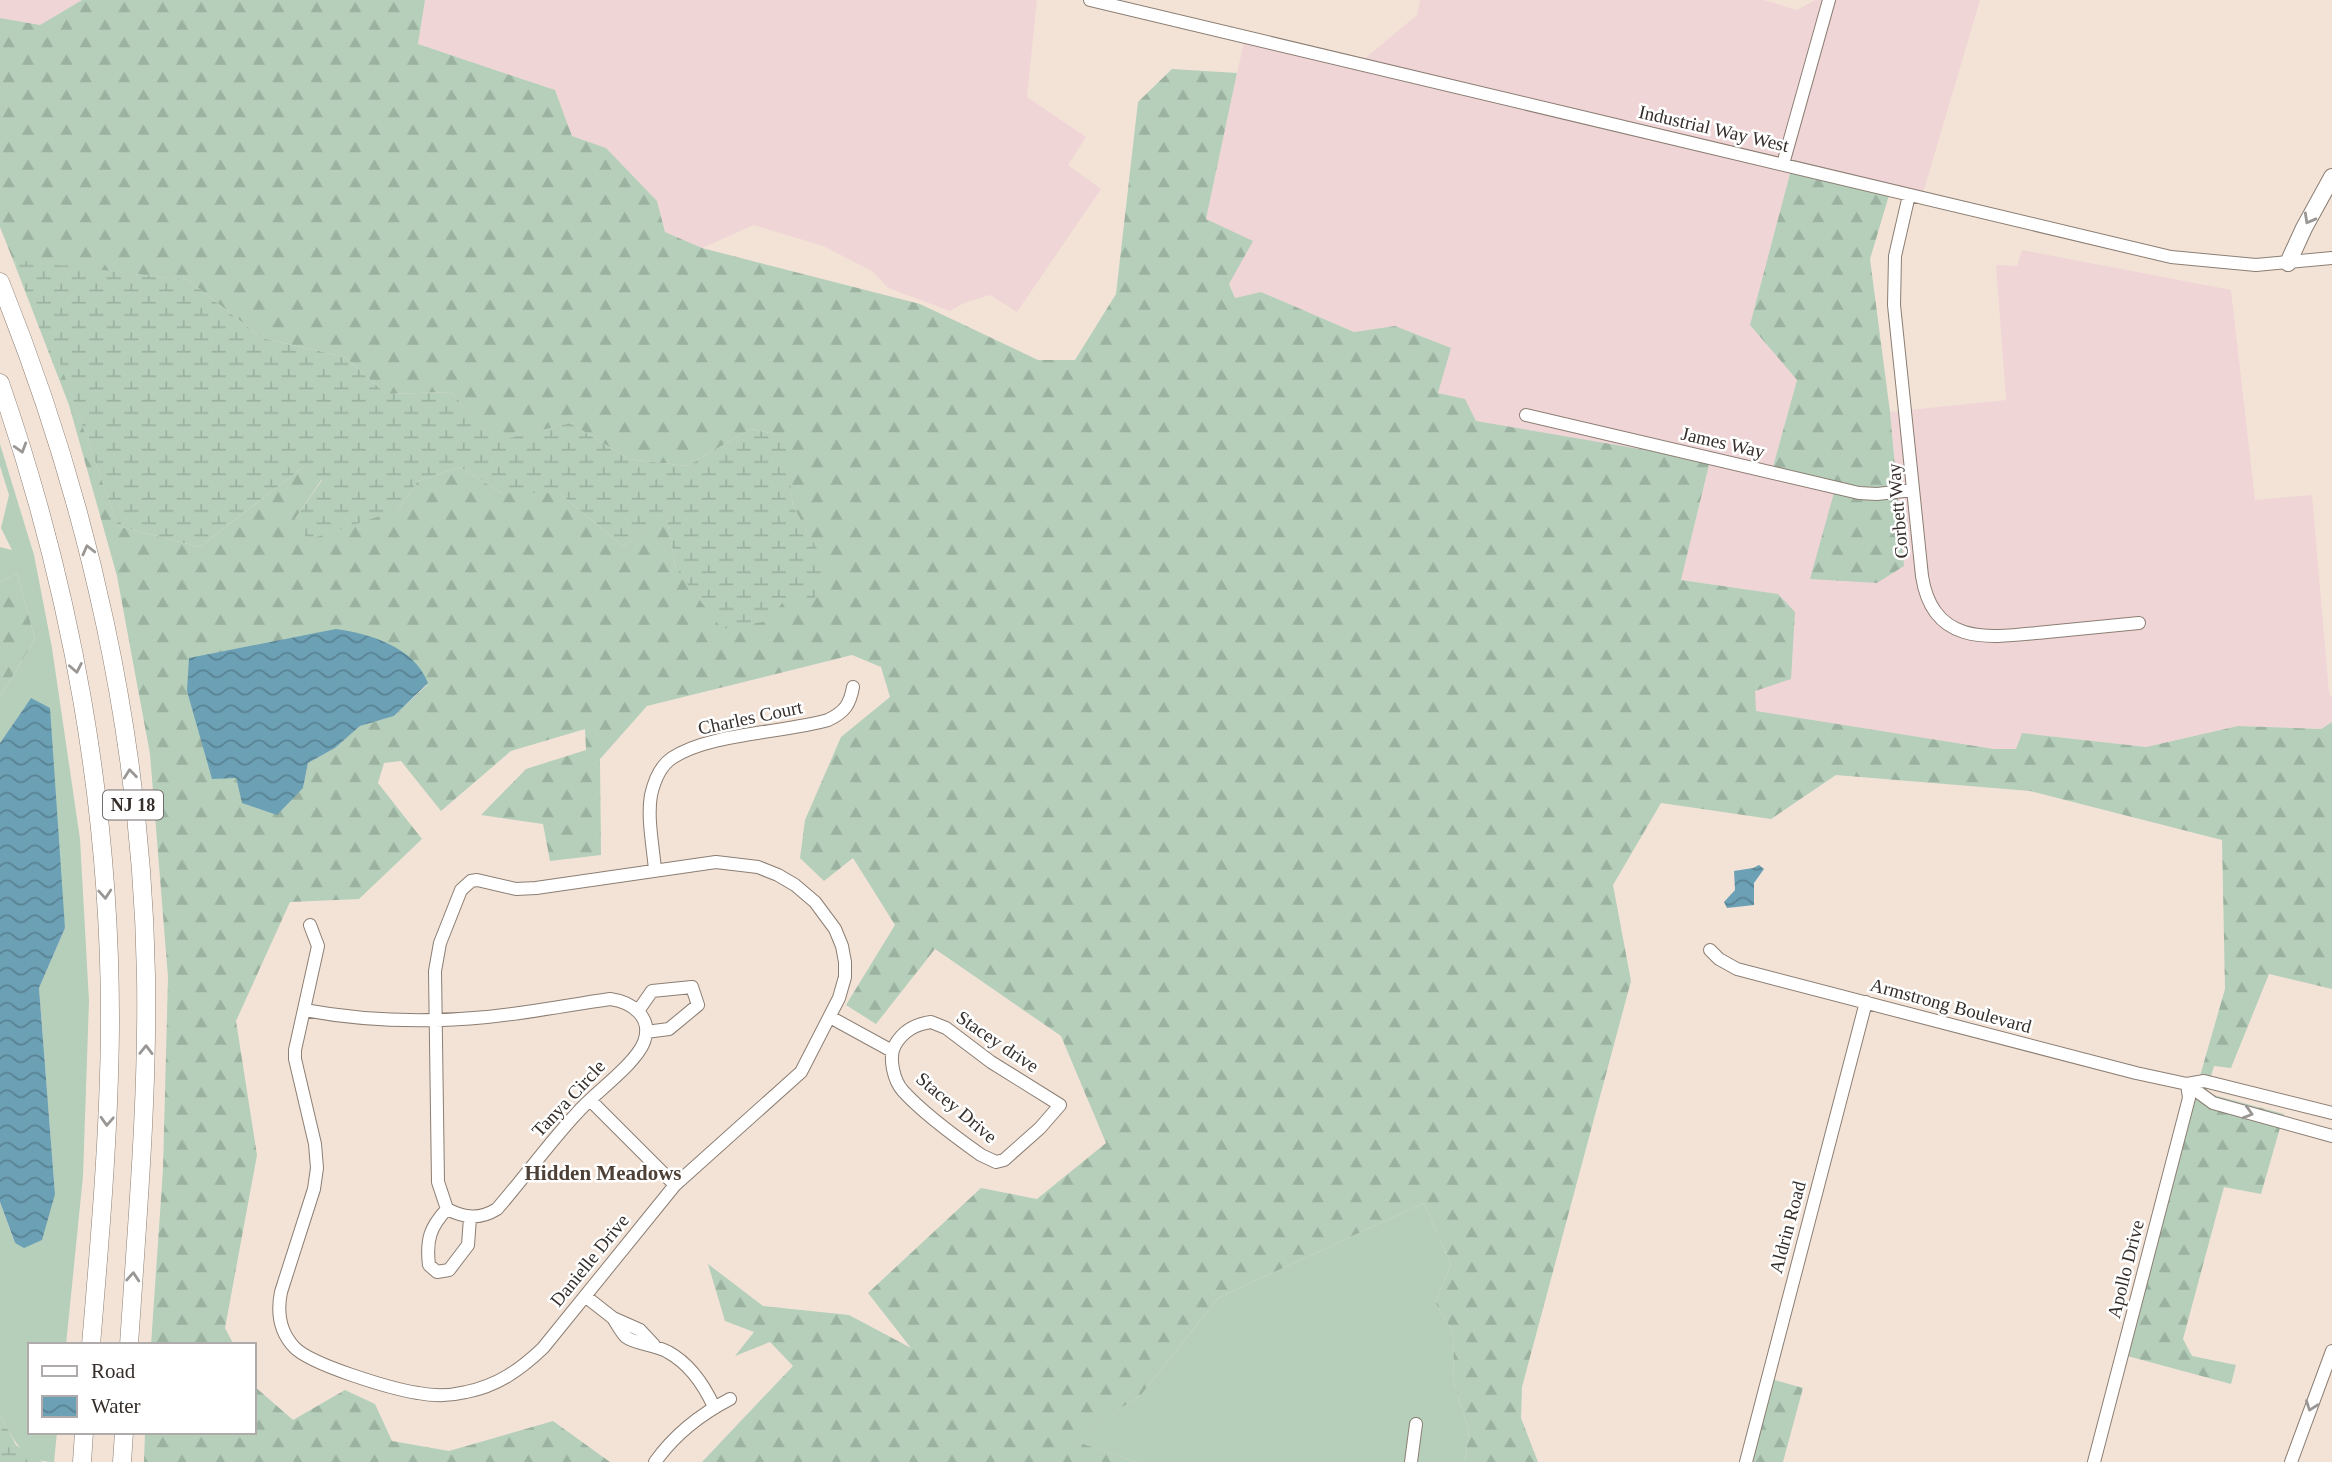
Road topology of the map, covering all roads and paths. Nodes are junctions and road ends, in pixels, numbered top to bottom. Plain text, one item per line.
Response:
1 (1090, 0) edge
2 (1829, 0) edge
3 (1783, 164) junction
4 (2332, 177) edge
5 (1909, 195) junction
6 (2332, 258) edge
7 (2288, 263) junction
8 (0, 282) edge
9 (0, 383) edge
10 (1526, 415) dead end
11 (1913, 490) junction
12 (2140, 623) dead end
13 (853, 687) dead end
14 (655, 870) junction
15 (310, 925) dead end
16 (1710, 950) dead end
17 (1866, 1002) junction
18 (304, 1010) junction
19 (638, 1011) junction
20 (830, 1017) junction
21 (436, 1019) junction
22 (646, 1032) junction
23 (892, 1051) junction
24 (2187, 1084) junction
25 (590, 1100) junction
26 (2332, 1113) edge
27 (1040, 1128) joint
28 (2332, 1136) edge
29 (675, 1185) junction
30 (447, 1209) junction
31 (470, 1218) junction
32 (585, 1296) junction
33 (91, 1343) edge
34 (129, 1343) edge
35 (2332, 1350) edge
36 (730, 1399) dead end
37 (714, 1407) junction
38 (1416, 1424) dead end
39 (84, 1434) edge
40 (124, 1434) edge
41 (82, 1462) edge
42 (122, 1462) edge
43 (655, 1462) edge
44 (1411, 1462) edge
45 (1746, 1462) edge
46 (2094, 1462) edge
47 (2291, 1462) edge

1 - 3 street, Industrial Way West
2 - 3 street
3 - 5 street, Industrial Way West
4 -> 7 main road
5 - 7 street, Industrial Way West
5 - 11 street, Corbett Way
6 - 7 street, Industrial Way West
34 -> 8 highway, NJ 18
9 -> 33 highway, NJ 18
10 - 11 street, James Way
11 - 12 street, Corbett Way
13 - 14 street, Charles Court
14 - 20 street, Danielle Drive
14 - 21 street, Danielle Drive
15 - 18 street, Danielle Drive
16 - 17 street, Armstrong Boulevard
17 - 24 street, Armstrong Boulevard
17 - 45 street, Aldrin Road
18 - 21 street
18 - 32 street, Danielle Drive
19 - 21 street
19 - 22 street
19 - 22 street
20 - 23 street
20 - 29 street, Danielle Drive
21 - 30 street
22 - 25 street, Tanya Circle
23 - 27 street, Stacey Drive
23 - 27 street, Stacey drive
24 - 26 street, Armstrong Boulevard
24 -> 28 street, Armstrong Boulevard
24 - 46 street, Apollo Drive
25 - 29 street
25 - 31 street, Tanya Circle
29 - 32 street, Danielle Drive
30 - 31 street
30 - 31 street
32 - 37 street
35 -> 47 street
36 - 37 street
37 - 43 street
38 - 44 street
39 - 41 highway
40 - 42 highway

